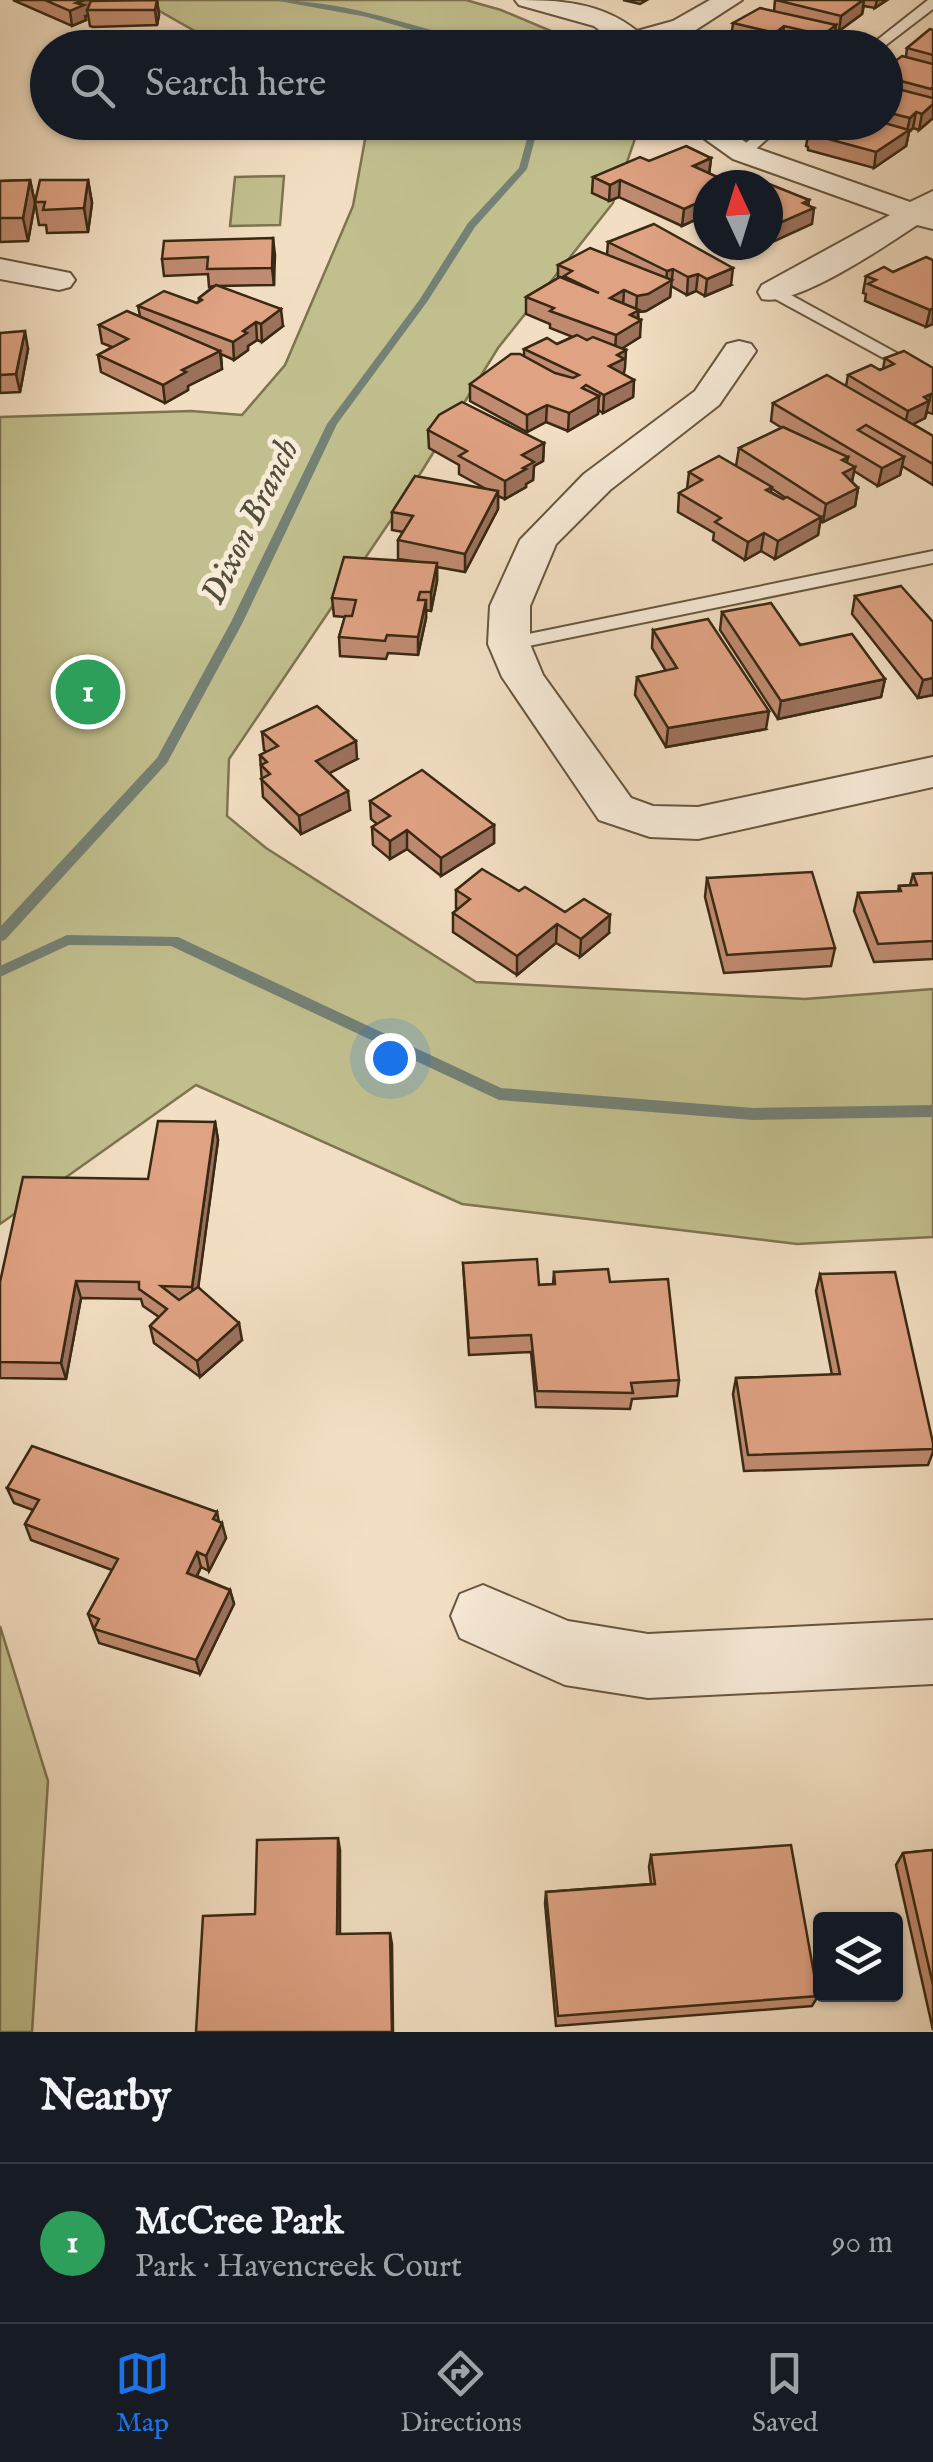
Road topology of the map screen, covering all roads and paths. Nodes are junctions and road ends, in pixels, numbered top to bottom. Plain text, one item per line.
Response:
1 (528, 0) edge
2 (728, 0) edge
3 (933, 3) edge
4 (619, 30) edge
5 (674, 30) edge
6 (897, 30) edge
7 (723, 140) edge
8 (758, 140) edge
9 (743, 153) junction
10 (928, 211) edge
11 (0, 269) edge
12 (59, 280) dead end
13 (774, 292) joint
14 (740, 351) dead end
15 (933, 380) edge
16 (933, 557) edge
17 (509, 644) junction
18 (933, 772) edge
19 (483, 1616) dead end
20 (933, 1652) edge

1 - 4 street
2 - 5 street
3 - 6 lane
7 - 9 street
8 - 9 lane
9 - 10 street
10 - 13 street
11 - 12 street
13 - 15 lane
14 - 17 street
16 - 17 lane
17 - 18 street
19 - 20 street

